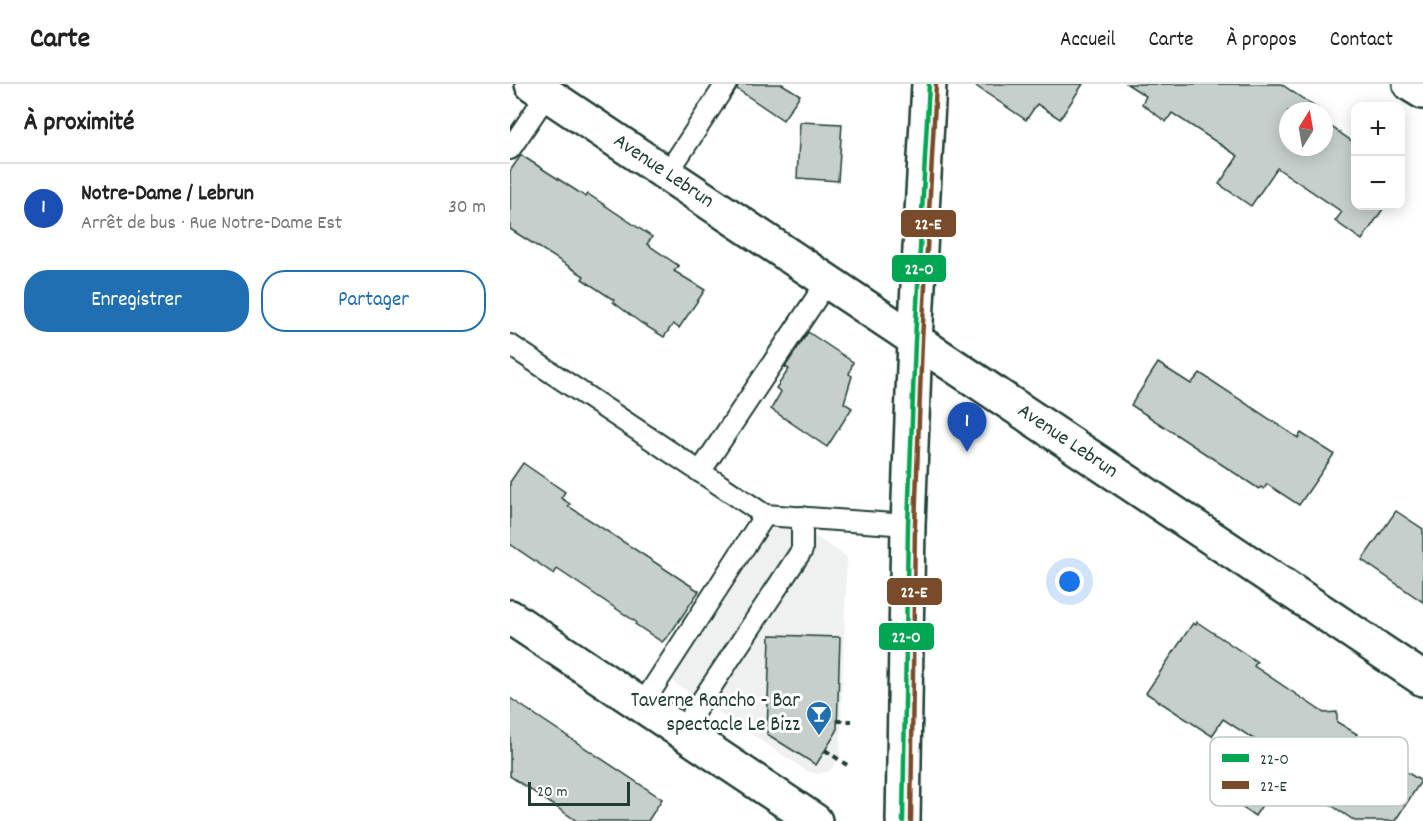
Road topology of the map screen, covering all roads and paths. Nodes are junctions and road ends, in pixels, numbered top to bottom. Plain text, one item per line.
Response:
1 (726, 84) edge
2 (929, 84) edge
3 (1410, 84) edge
4 (539, 89) edge
5 (1423, 92) edge
6 (510, 149) edge
7 (667, 174) junction
8 (827, 282) junction
9 (915, 341) junction
10 (510, 345) edge
11 (700, 472) junction
12 (765, 515) junction
13 (802, 518) junction
14 (908, 525) junction
15 (510, 617) edge
16 (1423, 679) edge
17 (642, 705) junction
18 (837, 721) dead end
19 (852, 721) dead end
20 (681, 732) junction
21 (825, 750) dead end
22 (847, 765) dead end
23 (805, 818) edge
24 (903, 821) edge

1 - 7 lane
2 - 9 street
3 - 5 street
4 - 6 lane
4 - 7 street, Avenue Lebrun
7 - 8 street, Avenue Lebrun
8 - 9 street, Avenue Lebrun
8 - 11 lane
9 - 14 street
9 - 16 street, Avenue Lebrun
10 - 11 lane
11 - 12 lane
12 - 13 lane
12 - 17 lane
13 - 14 lane
13 - 20 lane
14 - 24 street
15 - 17 street
17 - 20 street
18 - 19 path
20 - 23 street
21 - 22 path

